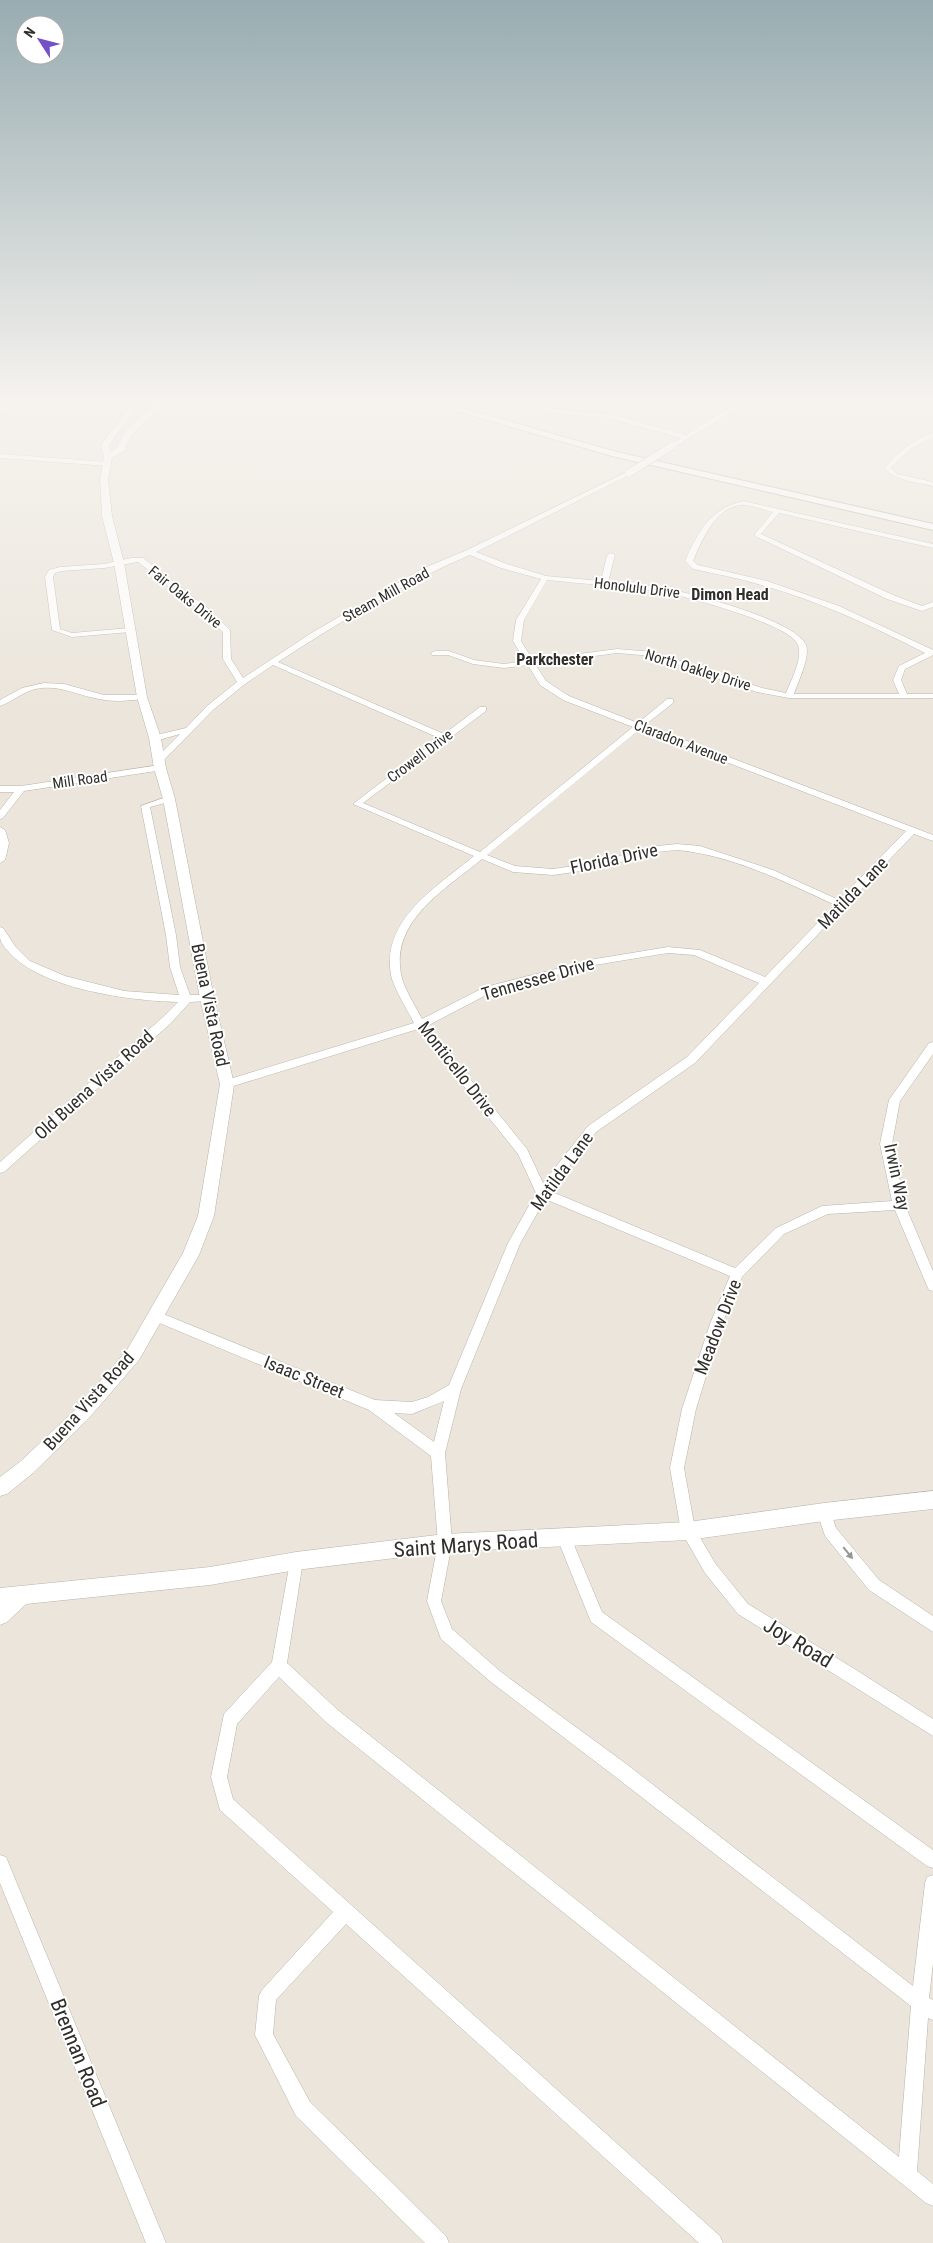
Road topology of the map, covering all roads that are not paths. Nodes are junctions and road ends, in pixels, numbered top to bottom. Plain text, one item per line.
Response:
1 (106, 504) edge
2 (567, 504) edge
3 (734, 504) edge
4 (746, 504) edge
5 (831, 504) edge
6 (862, 504) edge
7 (777, 512) junction
8 (933, 520) edge
9 (933, 527) edge
10 (933, 546) edge
11 (470, 552) junction
12 (611, 555) dead end
13 (119, 563) junction
14 (545, 578) junction
15 (604, 584) junction
16 (933, 604) edge
17 (130, 630) junction
18 (434, 653) dead end
19 (932, 653) edge
20 (272, 662) junction
21 (529, 663) junction
22 (242, 682) junction
23 (789, 696) junction
24 (904, 696) junction
25 (933, 696) edge
26 (142, 697) junction
27 (670, 701) dead end
28 (0, 704) edge
29 (483, 709) dead end
30 (640, 726) junction
31 (189, 729) junction
32 (155, 738) junction
33 (444, 738) junction
34 (160, 764) junction
35 (21, 788) junction
36 (0, 789) edge
37 (169, 799) junction
38 (357, 804) joint
39 (0, 816) edge
40 (0, 830) edge
41 (912, 830) junction
42 (933, 838) edge
43 (481, 857) junction
44 (0, 860) edge
45 (843, 905) junction
46 (0, 930) edge
47 (767, 982) junction
48 (207, 998) junction
49 (186, 1000) junction
50 (420, 1025) junction
51 (933, 1046) edge
52 (227, 1084) junction
53 (0, 1170) edge
54 (542, 1193) junction
55 (899, 1205) junction
56 (737, 1274) junction
57 (933, 1286) edge
58 (156, 1316) junction
59 (454, 1389) junction
60 (374, 1406) junction
61 (438, 1453) junction
62 (0, 1488) edge
63 (933, 1500) edge
64 (824, 1512) junction
65 (688, 1531) junction
66 (564, 1538) junction
67 (445, 1543) junction
68 (296, 1561) junction
69 (21, 1595) junction
70 (0, 1597) edge
71 (0, 1615) edge
72 (933, 1625) edge
73 (279, 1666) junction
74 (933, 1728) edge
75 (933, 1860) edge
76 (0, 1863) edge
77 (933, 1883) edge
78 (346, 1911) junction
79 (926, 2006) edge
80 (907, 2175) junction
81 (933, 2196) edge
82 (156, 2243) edge
83 (439, 2243) edge
84 (713, 2243) edge

1 - 13 main road, Buena Vista Road
2 - 11 street, Steam Mill Road, bridge
3 - 19 street
4 - 7 street
5 - 9 highway
6 - 8 highway
7 - 10 street
7 - 16 street
11 - 14 street, Honolulu Drive
11 - 20 street, Steam Mill Road
12 - 15 street
13 - 17 main road, Buena Vista Road
13 - 17 street
13 - 22 street, Fair Oaks Drive
14 - 15 street, Honolulu Drive
14 - 21 street, Claradon Avenue
15 - 23 street, Honolulu Drive
17 - 26 main road, Buena Vista Road
18 - 21 street, North Oakley Drive
19 - 24 street
20 - 22 street, Steam Mill Road
20 - 33 street
21 - 23 street, North Oakley Drive
21 - 30 street, Claradon Avenue
22 - 31 street, Steam Mill Road
23 - 24 street, North Oakley Drive
24 - 25 street, North Oakley Drive
26 - 28 street
26 - 32 main road, Buena Vista Road
27 - 30 street, Monticello Drive
29 - 33 street, Crowell Drive
30 - 41 street, Claradon Avenue
30 - 43 street, Monticello Drive
31 - 32 street
31 - 34 street, Steam Mill Road
32 - 34 main road, Buena Vista Road
33 - 38 street, Crowell Drive
34 - 35 street, Mill Road
34 - 37 main road, Buena Vista Road
35 - 36 street, Mill Road
35 - 39 street
37 - 48 main road, Buena Vista Road
37 - 49 street
38 - 43 street, Florida Drive
40 - 44 street
41 - 42 street, Claradon Avenue
41 - 45 street, Matilda Lane
43 - 45 street, Florida Drive
43 - 50 street, Monticello Drive
45 - 47 street, Matilda Lane
46 - 49 street
47 - 50 street, Tennessee Drive
47 - 54 street, Matilda Lane
48 - 49 street
48 - 52 main road, Buena Vista Road
49 - 53 street, Old Buena Vista Road
50 - 52 street, Tennessee Drive
50 - 54 street, Monticello Drive
51 - 55 street, Irwin Way
52 - 58 main road, Buena Vista Road
54 - 56 street
54 - 59 street, Matilda Lane
55 - 56 street, Meadow Drive
55 - 57 street, Irwin Way
56 - 65 street, Meadow Drive
58 - 60 street, Isaac Street
58 - 62 main road, Buena Vista Road
59 - 60 street, Isaac Street
59 - 61 street, Matilda Lane
60 - 61 street
61 - 67 street, Matilda Lane
63 - 64 main road, Saint Marys Road
64 - 65 main road, Saint Marys Road
64 -> 72 street
65 - 66 main road, Saint Marys Road
65 - 74 street, Joy Road
66 - 67 main road, Saint Marys Road
66 - 75 street
67 - 68 main road, Saint Marys Road
67 - 79 street, Matilda Lane
68 - 69 main road, Saint Marys Road
68 - 73 street
69 - 70 main road, Saint Marys Road
69 - 71 main road
73 - 78 street
73 - 80 street
76 - 82 street, Brennan Road
77 - 79 street
78 - 83 street
78 - 84 street
79 - 80 street
80 - 81 street

